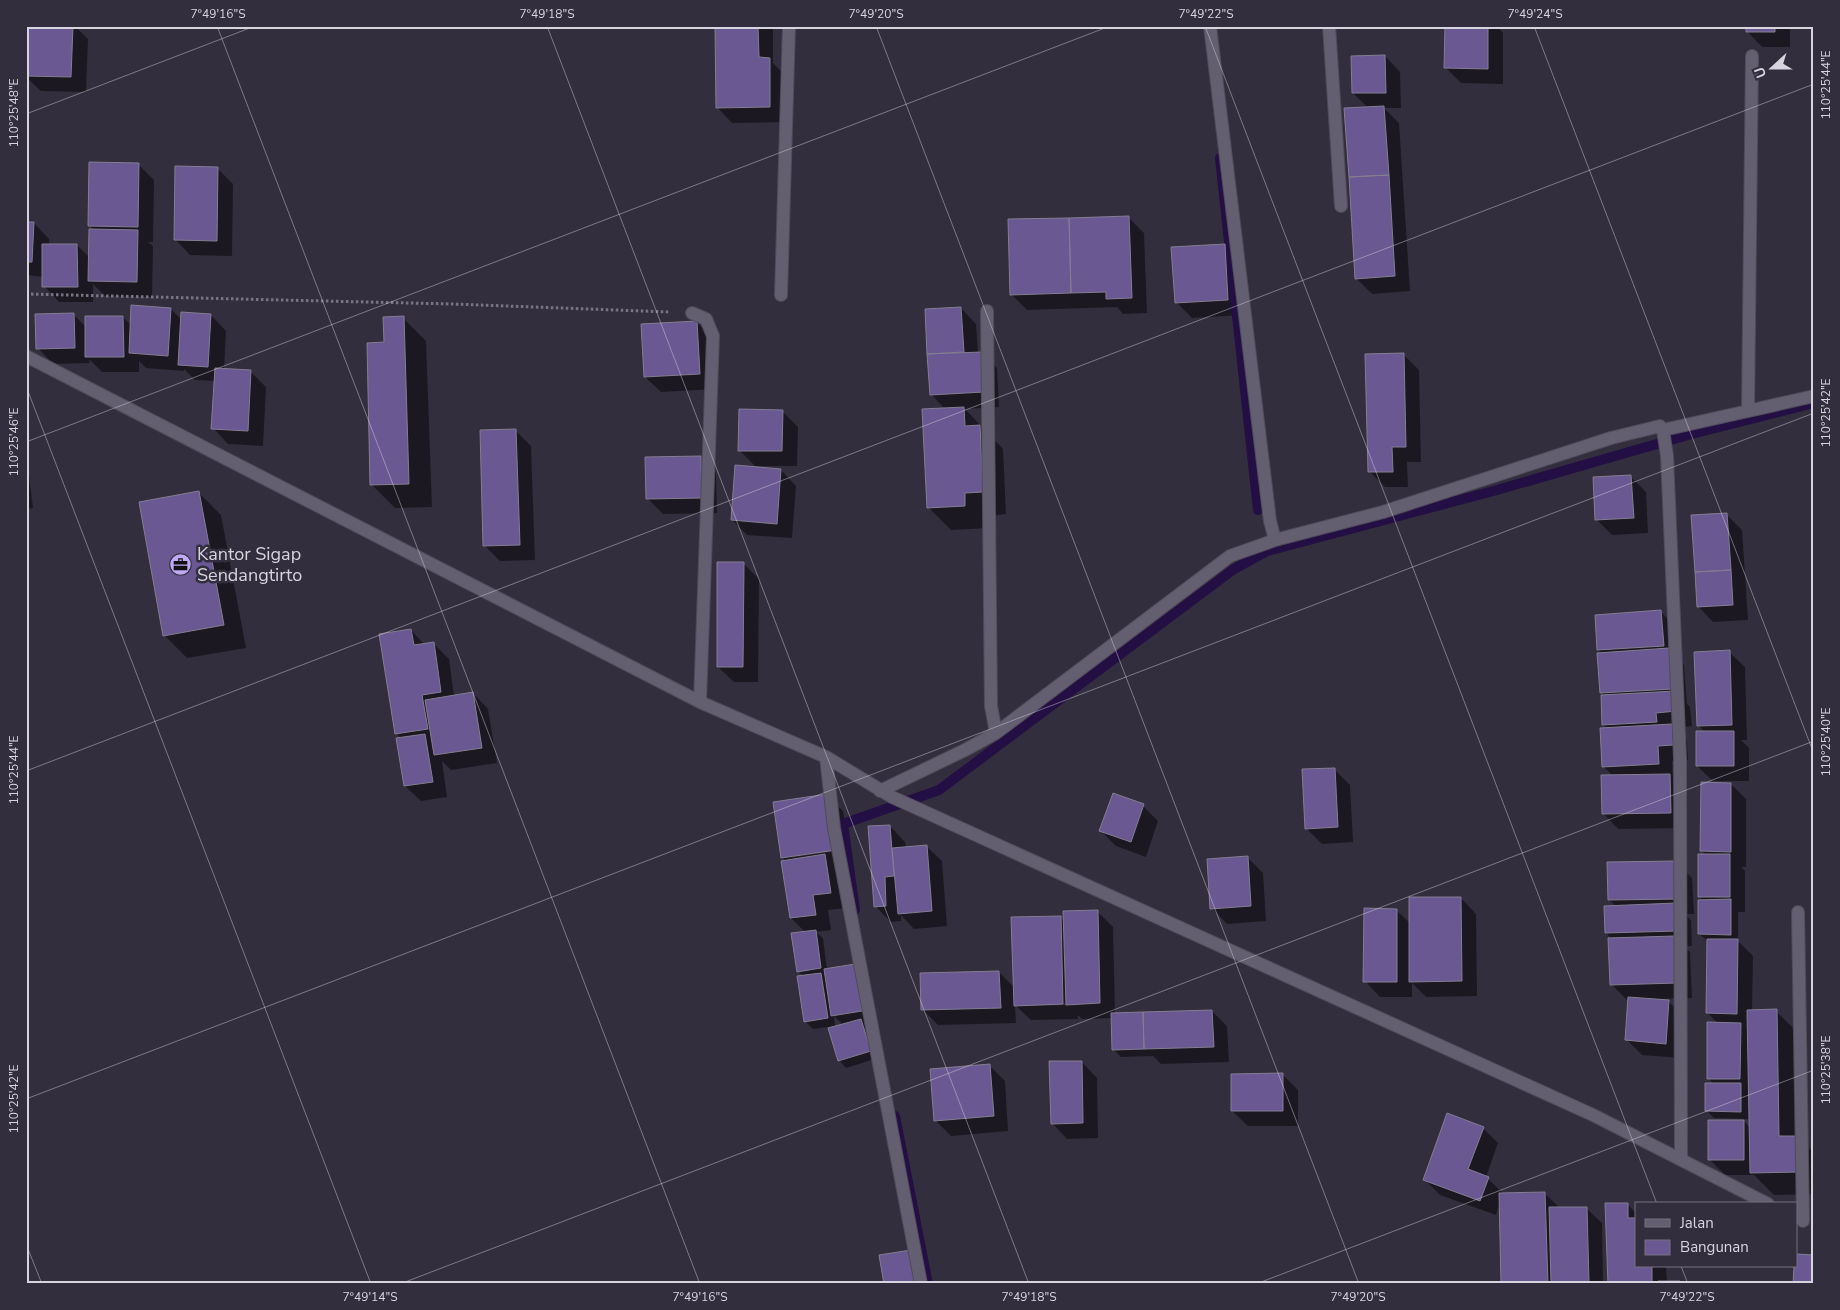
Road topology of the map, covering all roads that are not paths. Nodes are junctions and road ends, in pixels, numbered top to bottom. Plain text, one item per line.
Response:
1 (788, 26) edge
2 (1210, 26) edge
3 (1329, 26) edge
4 (1752, 56) dead end
5 (1341, 206) dead end
6 (781, 295) dead end
7 (987, 311) dead end
8 (692, 313) road end
9 (26, 356) edge
10 (1814, 396) edge
11 (1748, 411) junction
12 (1664, 434) junction
13 (1275, 540) junction
14 (700, 702) junction
15 (996, 733) junction
16 (826, 757) junction
17 (880, 791) junction
18 (1798, 912) dead end
19 (1681, 1160) junction
20 (1764, 1202) edge
21 (1804, 1222) edge
22 (920, 1284) edge

1 - 6 street
2 - 13 street
3 - 5 street
4 - 11 street
7 - 15 street
8 - 14 street
9 - 14 street
10 - 11 street
11 - 12 street
12 - 13 street
12 - 19 street
13 - 15 street
14 - 16 street
15 - 17 street
16 - 17 street
16 - 22 street
17 - 19 street
18 - 21 street
19 - 20 street

